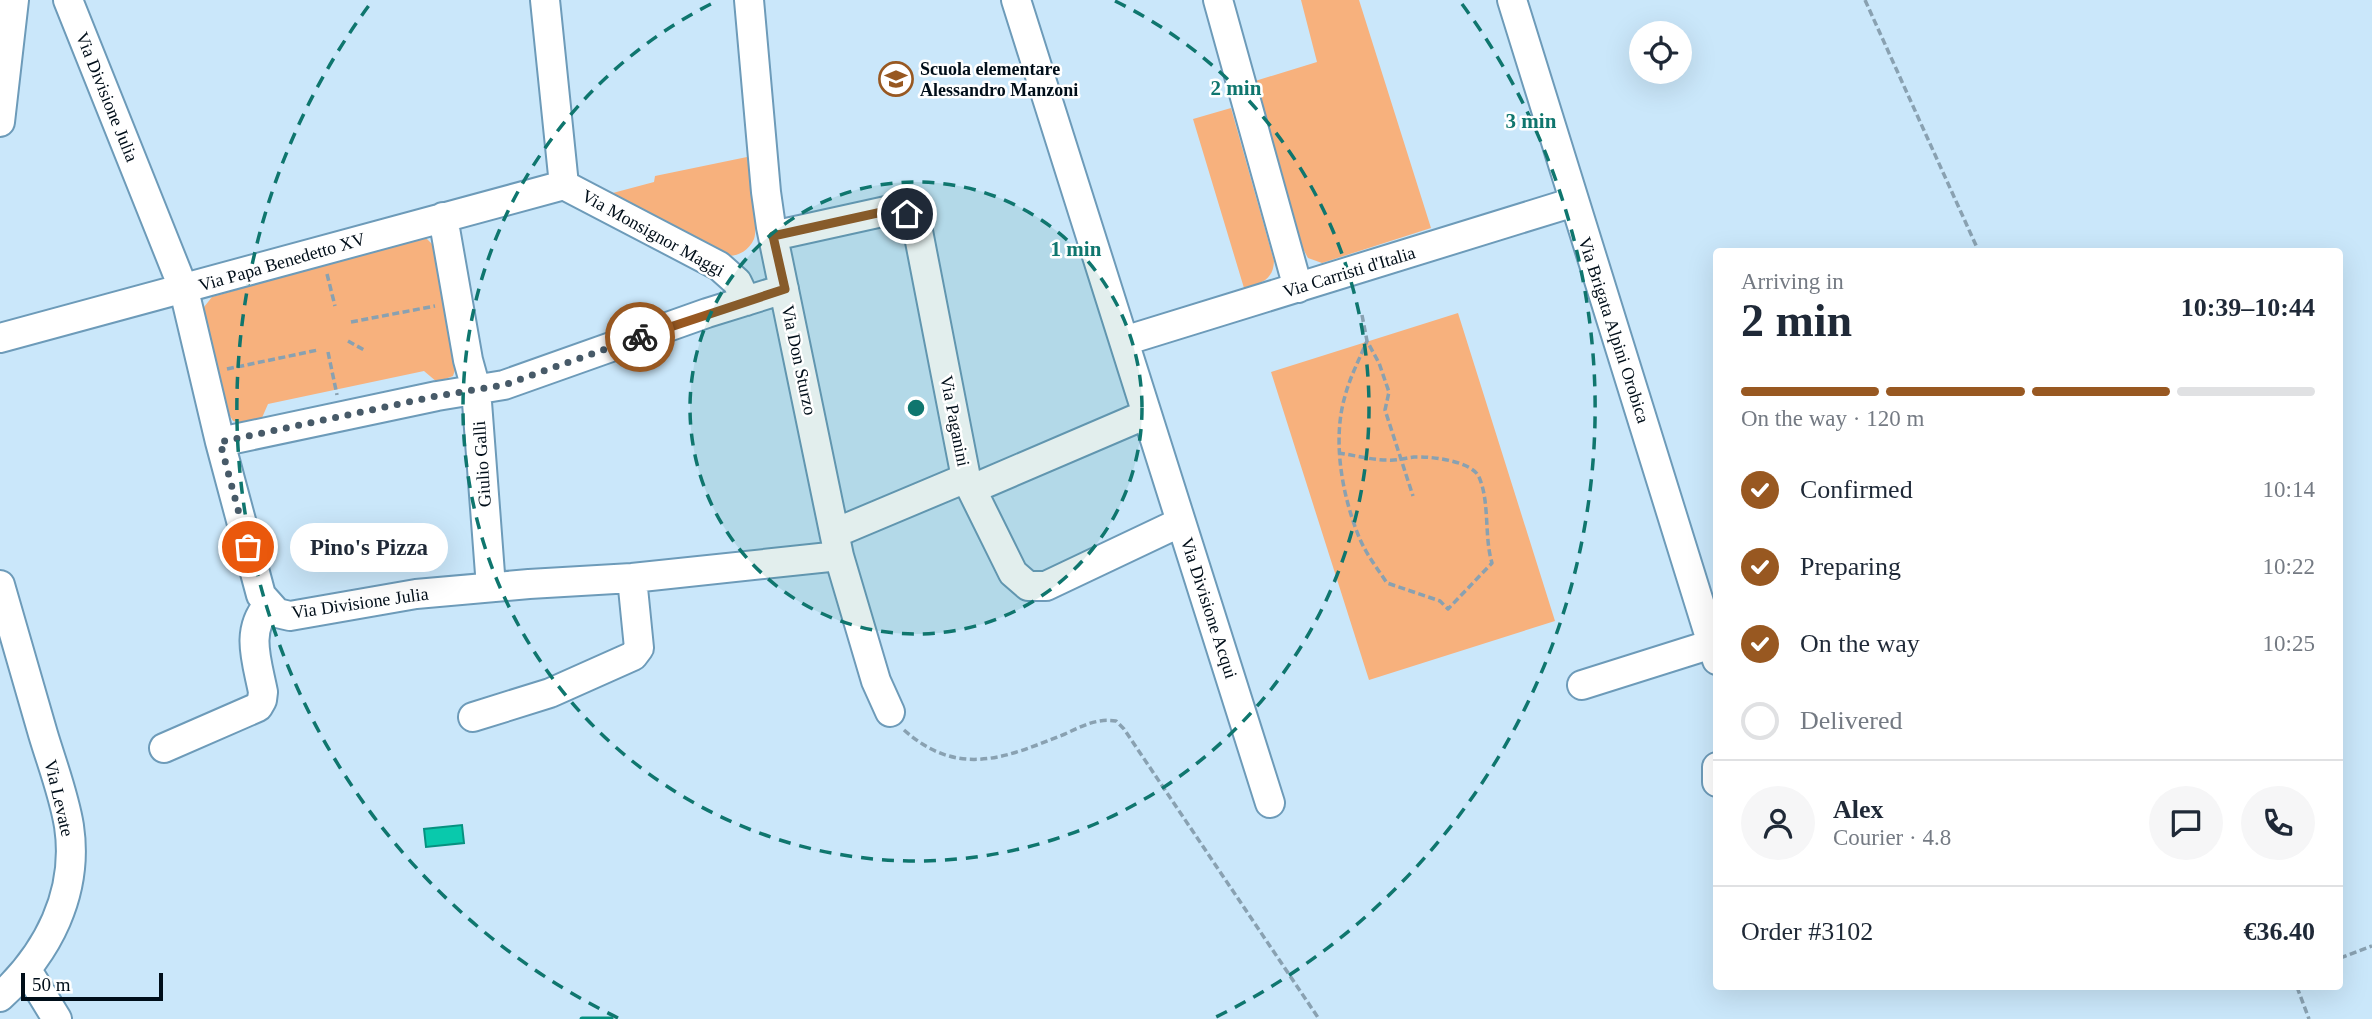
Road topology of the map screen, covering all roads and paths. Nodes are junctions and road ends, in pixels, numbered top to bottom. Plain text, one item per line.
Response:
1 (25, 0) edge
2 (68, 0) edge
3 (545, 0) edge
4 (749, 0) edge
5 (1016, 0) edge
6 (1218, 0) edge
7 (1512, 0) edge
8 (1865, 0) edge
9 (12, 14) edge
10 (0, 122) edge
11 (564, 185) junction
12 (1574, 202) junction
13 (443, 217) junction
14 (773, 236) junction
15 (1977, 248) edge
16 (321, 251) junction
17 (1298, 288) junction
18 (184, 289) junction
19 (785, 289) junction
20 (746, 301) junction
21 (457, 302) junction
22 (335, 306) dead end
23 (1362, 315) dead end
24 (351, 322) dead end
25 (0, 338) edge
26 (348, 341) dead end
27 (1124, 341) junction
28 (1367, 341) junction
29 (318, 350) dead end
30 (364, 351) dead end
31 (328, 352) dead end
32 (205, 374) junction
33 (476, 389) junction
34 (1147, 414) junction
35 (341, 415) junction
36 (220, 442) junction
37 (1338, 453) junction
38 (1401, 459) junction
39 (969, 484) junction
40 (1413, 496) dead end
41 (1181, 523) junction
42 (837, 545) junction
43 (632, 578) junction
44 (0, 585) edge
45 (491, 587) junction
46 (268, 605) junction
47 (1713, 649) edge
48 (1713, 652) edge
49 (1582, 685) dead end
50 (890, 712) joint
51 (472, 717) dead end
52 (164, 748) dead end
53 (1270, 803) dead end
54 (2372, 946) edge
55 (2343, 957) edge
56 (27, 970) junction
57 (2298, 990) edge
58 (0, 997) edge
59 (57, 1019) edge
60 (1319, 1019) edge
61 (2309, 1019) edge

1 - 9 street
2 - 18 street, Via Divisione Julia
3 - 11 street, Via Monsignor Maggi
4 - 14 street, Via Don Sturzo
5 - 27 street, Via Divisione Acqui
6 - 17 street
7 - 12 street, Via Brigata Alpini Orobica
8 - 15 path
9 - 10 street
11 - 13 street, Via Papa Benedetto XV
11 - 20 street, Via Monsignor Maggi
12 - 17 street, Via Carristi d'Italia
12 - 47 street, Via Brigata Alpini Orobica
13 - 16 street, Via Papa Benedetto XV
13 - 21 street, Giulio Galli
14 - 19 street, Via Don Sturzo
14 - 39 street, Via Paganini
16 - 18 street, Via Papa Benedetto XV
16 - 22 path
17 - 27 street, Via Carristi d'Italia
18 - 25 street, Via Papa Benedetto XV
18 - 32 street, Via Divisione Julia
19 - 20 street
19 - 42 street, Via Don Sturzo
20 - 33 street
21 - 24 path
21 - 33 street, Giulio Galli
23 - 28 path
26 - 30 path
27 - 34 street, Via Divisione Acqui
28 - 37 path
28 - 38 path
29 - 32 path
31 - 35 path
32 - 36 street, Via Divisione Julia
33 - 35 street
33 - 45 street, Giulio Galli
34 - 39 street
34 - 41 street, Via Divisione Acqui
35 - 36 street
36 - 46 street, Via Divisione Julia
37 - 38 path
37 - 38 path
38 - 40 path
39 - 41 street, Via Paganini
39 - 42 street, Via Divisione Julia
41 - 53 street, Via Divisione Acqui
42 - 43 street, Via Divisione Julia
42 - 50 street, Via Don Sturzo
43 - 45 street, Via Divisione Julia
43 - 51 street
44 - 56 street, Via Levate
45 - 46 street, Via Divisione Julia
46 - 52 street
48 - 49 street
50 - 60 path
54 - 55 path
56 - 58 street, Via Levate
56 - 59 street
57 - 61 path

